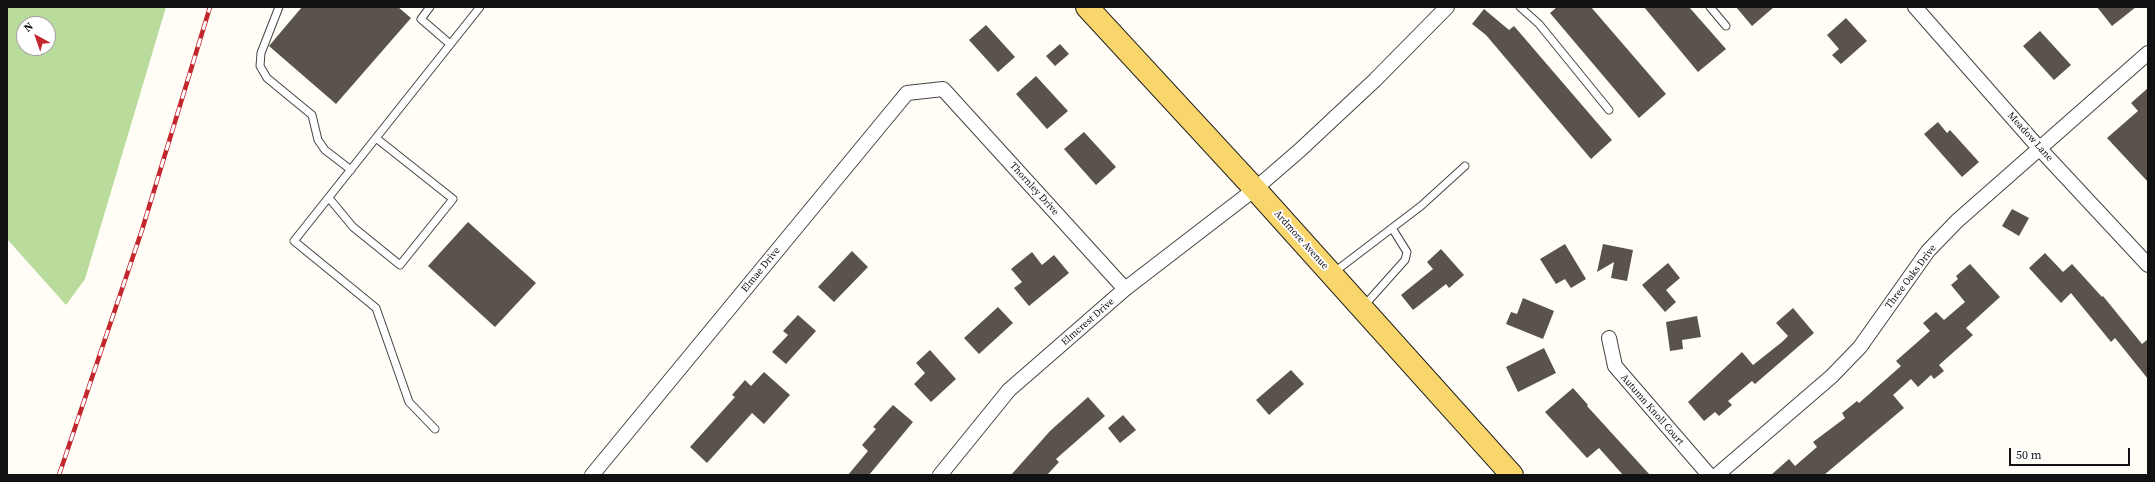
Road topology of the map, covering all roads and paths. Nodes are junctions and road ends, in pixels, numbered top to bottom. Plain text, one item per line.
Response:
1 (279, 7) edge
2 (430, 7) edge
3 (480, 7) edge
4 (1087, 7) edge
5 (1447, 7) edge
6 (1520, 7) edge
7 (1710, 7) edge
8 (1915, 7) edge
9 (1726, 26) dead end
10 (450, 44) junction
11 (2148, 53) edge
12 (943, 89) joint
13 (1609, 110) dead end
14 (376, 138) junction
15 (2040, 148) junction
16 (1465, 166) dead end
17 (350, 170) junction
18 (1255, 189) junction
19 (329, 198) junction
20 (1392, 228) junction
21 (2148, 265) edge
22 (1331, 274) junction
23 (1125, 289) junction
24 (1362, 309) junction
25 (1608, 338) dead end
26 (435, 429) dead end
27 (592, 475) edge
28 (940, 475) edge
29 (1512, 475) edge
30 (1709, 475) edge
31 (1717, 475) edge

1 - 17 lane
2 - 10 lane
3 - 10 lane
4 - 18 main road, Ardmore Avenue
5 - 18 street, Elmcrest Drive
6 - 13 lane
7 - 9 lane
8 - 15 street, Meadow Lane
10 - 14 lane
11 - 15 street, Three Oaks Drive
12 - 23 street, Thornley Drive
12 - 27 street, Elmae Drive
14 - 17 lane
14 - 19 lane
15 - 21 street, Meadow Lane
15 - 31 street, Three Oaks Drive
16 - 20 lane
17 - 19 lane
18 - 22 main road, Ardmore Avenue
18 - 23 street, Elmcrest Drive
19 - 26 lane
20 - 22 lane
20 - 24 lane
22 - 24 main road, Ardmore Avenue
23 - 28 street, Elmcrest Drive
24 - 29 main road, Ardmore Avenue
25 - 30 street, Autumn Knoll Court

